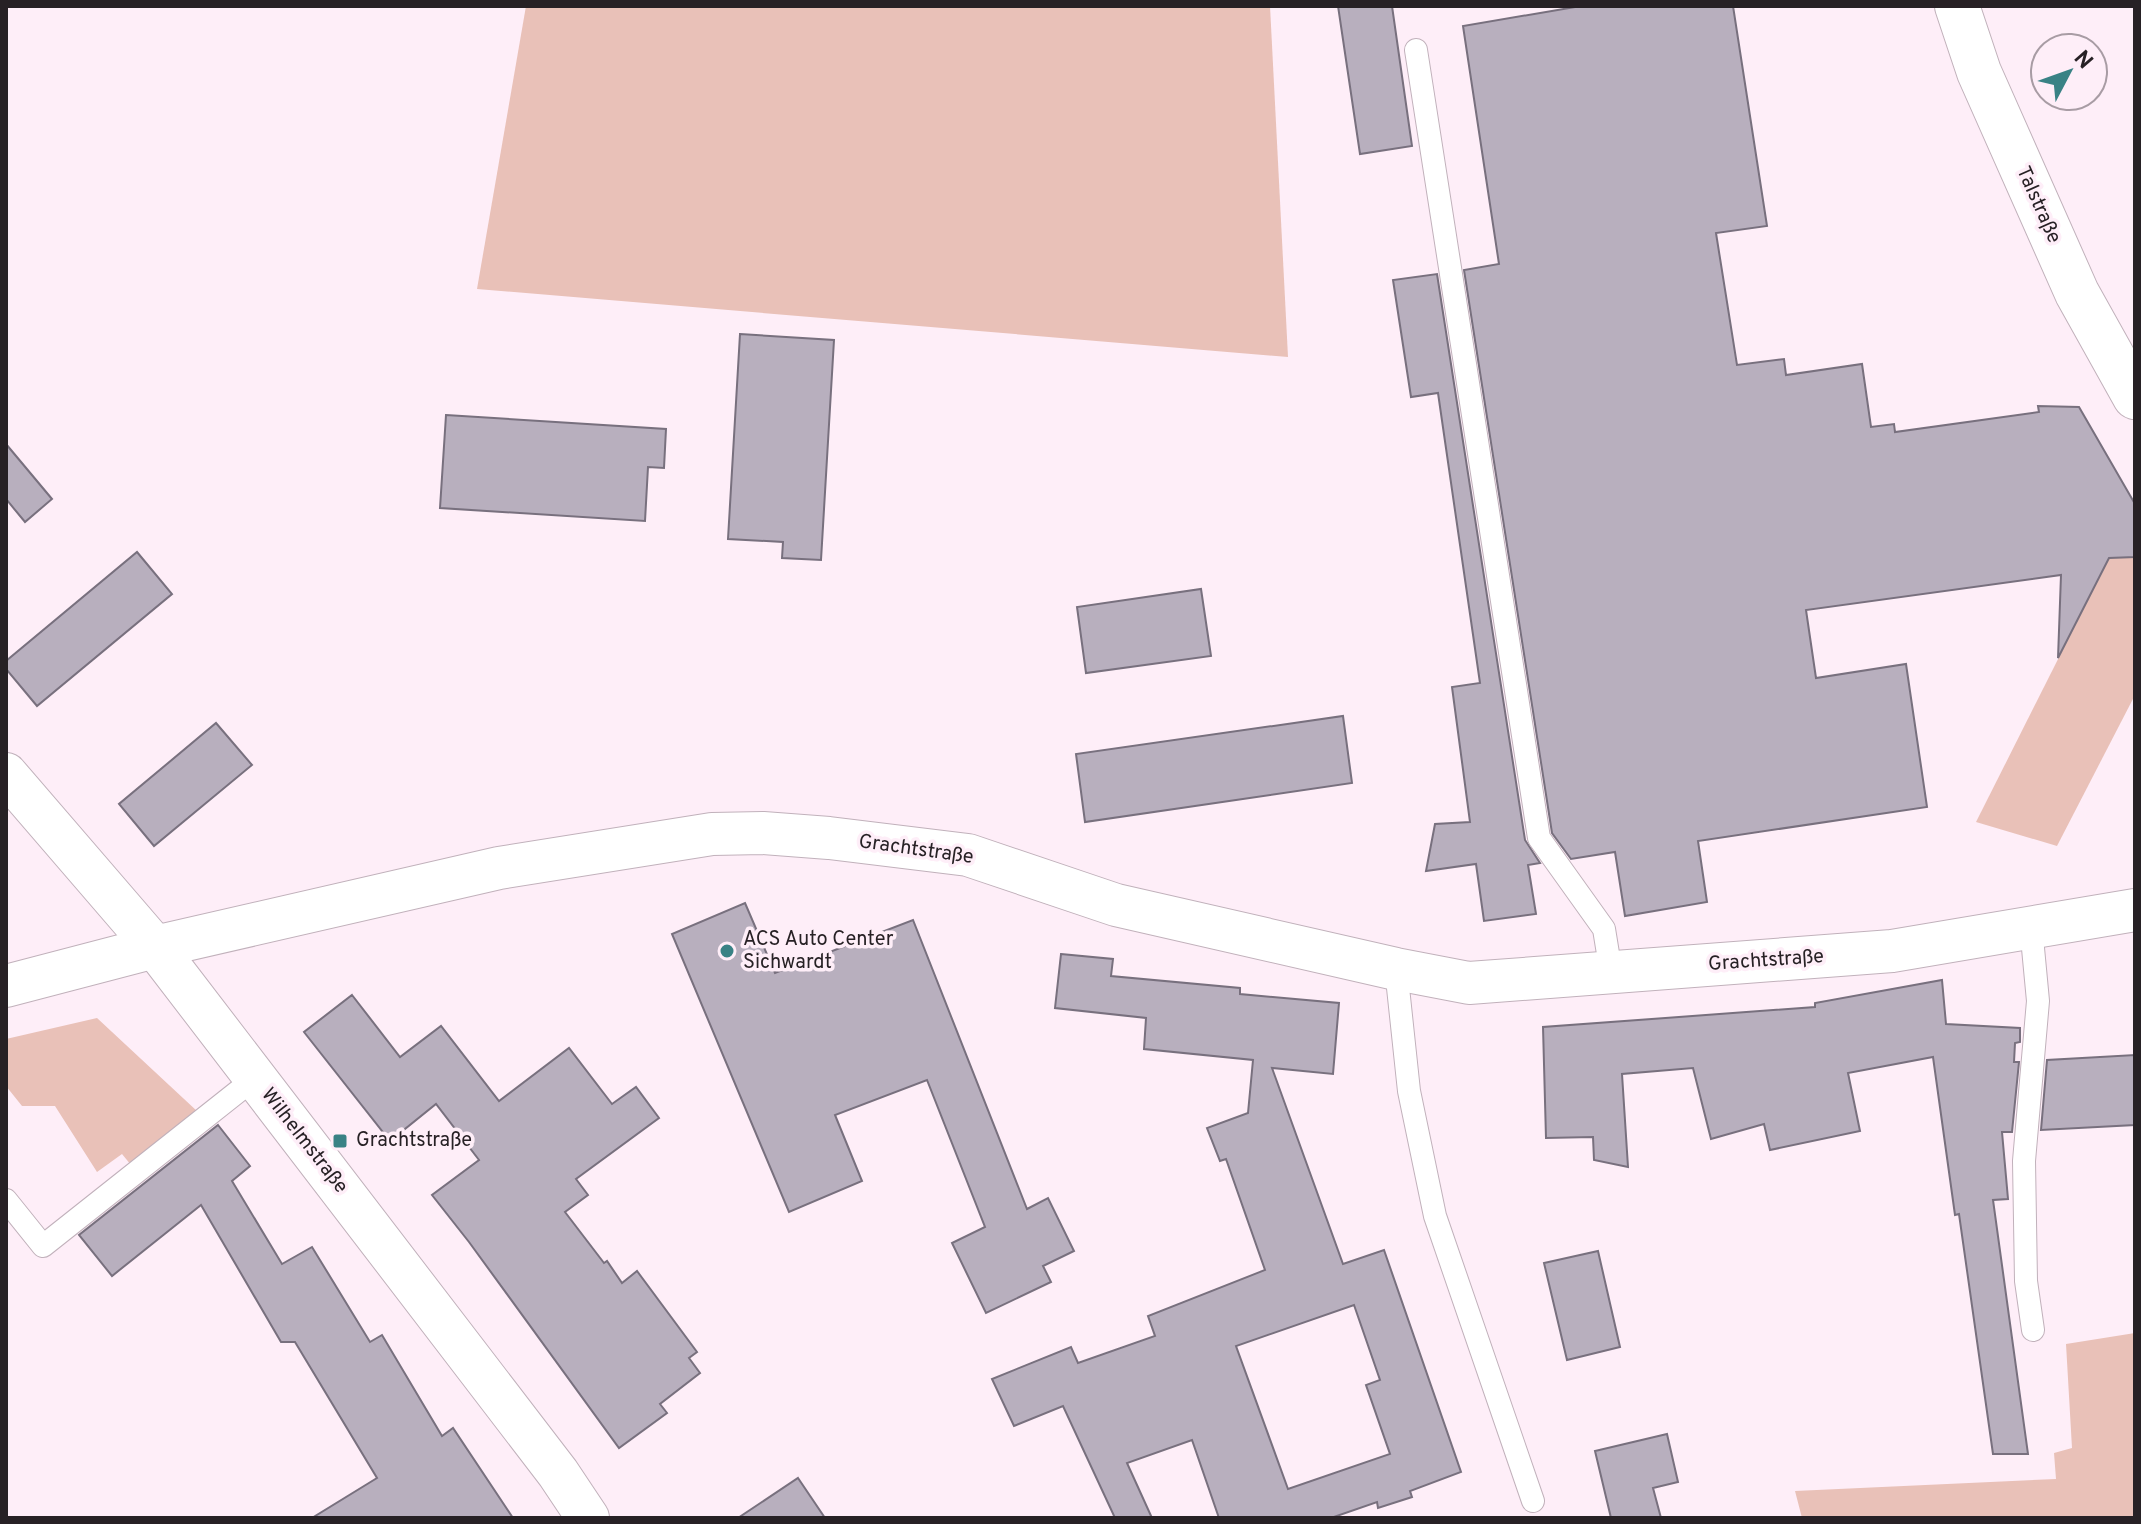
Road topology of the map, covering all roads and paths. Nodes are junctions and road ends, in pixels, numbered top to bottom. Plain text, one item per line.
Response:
1 (1957, 6) edge
2 (1416, 50) dead end
3 (2135, 397) edge
4 (6, 774) edge
5 (2135, 910) edge
6 (2031, 927) junction
7 (155, 947) junction
8 (1396, 969) junction
9 (1611, 972) junction
10 (6, 986) edge
11 (255, 1078) junction
12 (6, 1200) edge
13 (2033, 1330) dead end
14 (1533, 1501) dead end
15 (588, 1518) edge

1 - 3 main road, Talstraße
2 - 9 lane
4 - 7 street, Wilhelmstraße
5 - 6 street, Grachtstraße
6 - 9 street, Grachtstraße
6 - 13 lane
7 - 8 street, Grachtstraße
7 - 10 street, Grachtstraße
7 - 11 street, Wilhelmstraße
8 - 9 street, Grachtstraße
8 - 14 lane
11 - 12 lane
11 - 15 street, Wilhelmstraße

